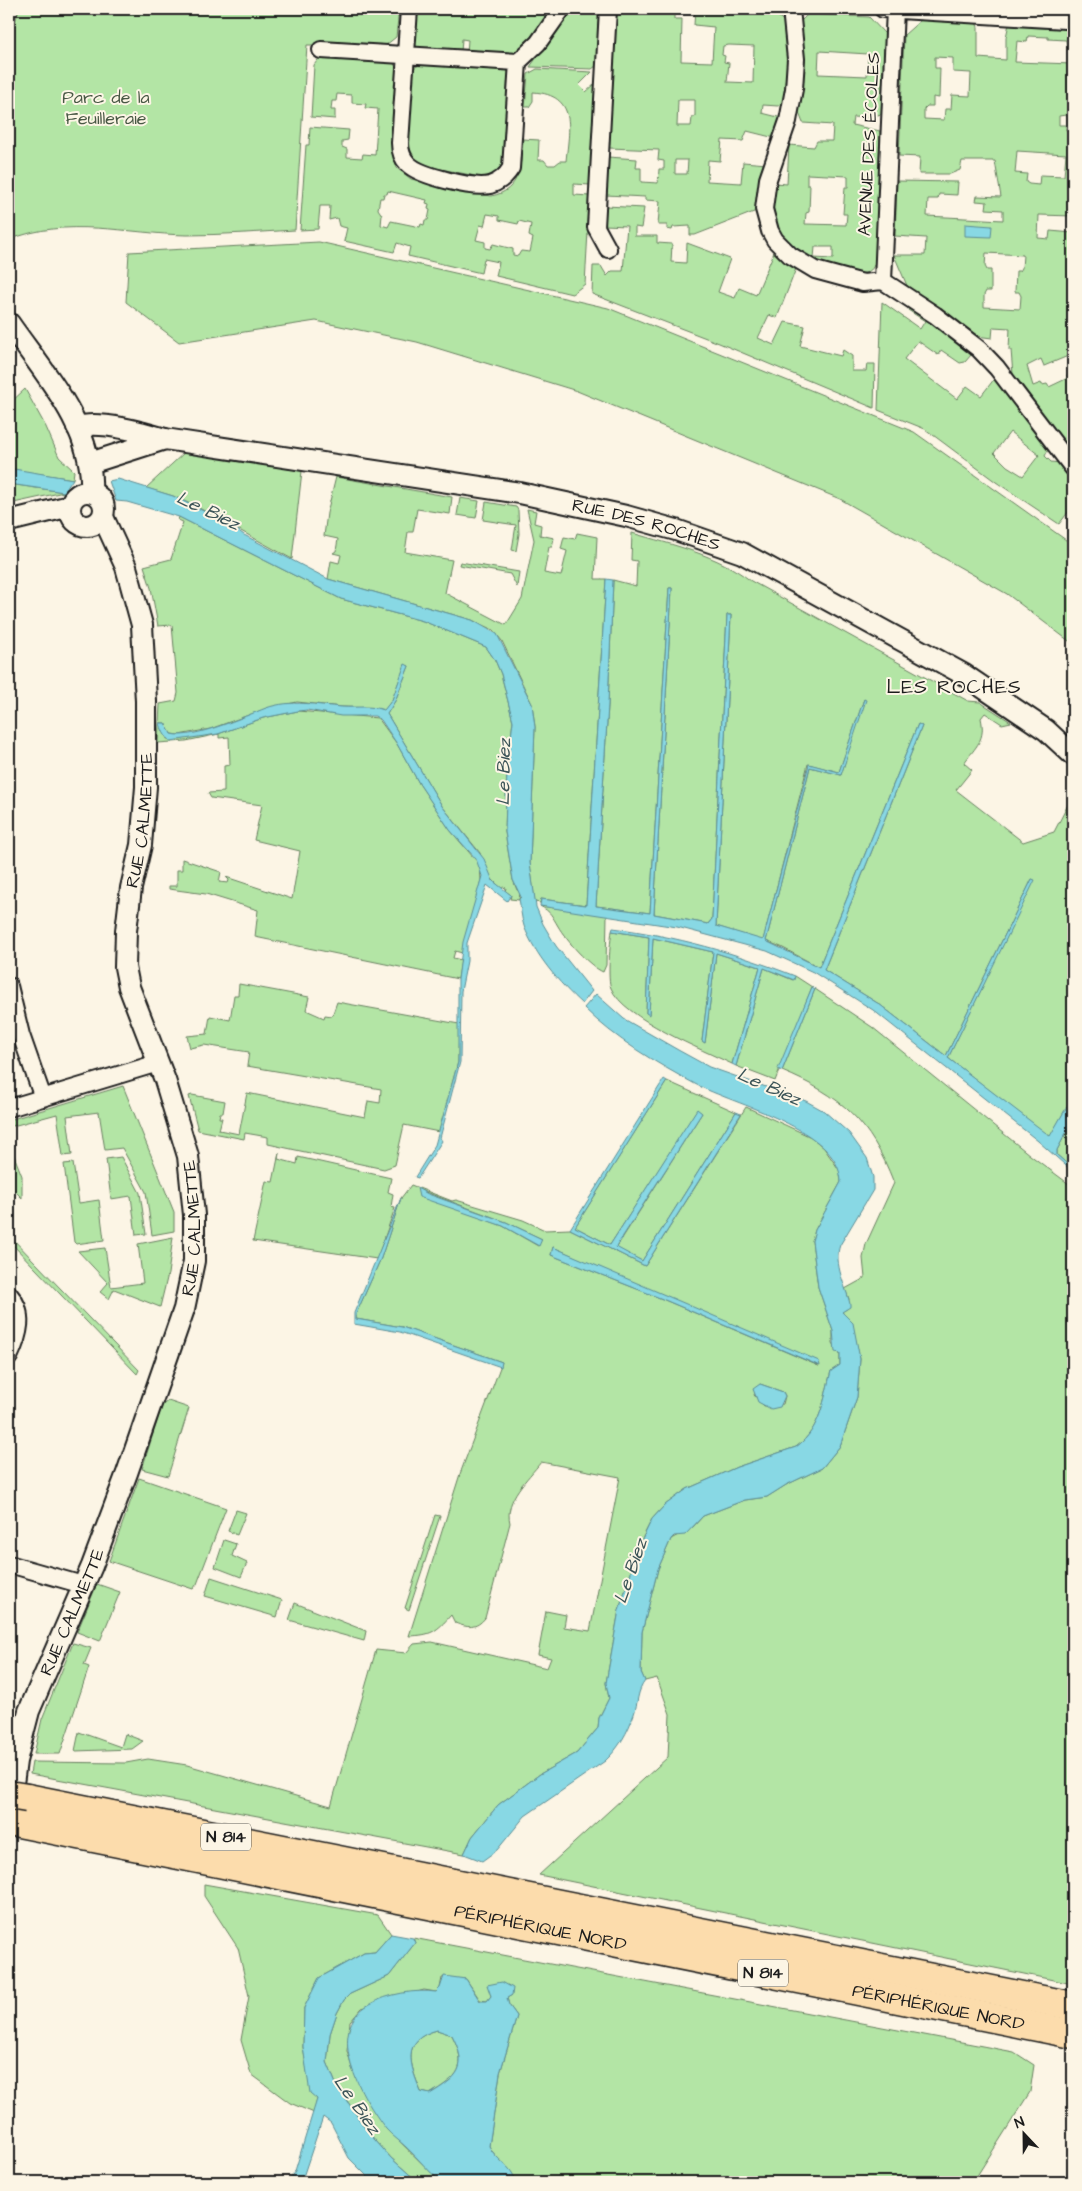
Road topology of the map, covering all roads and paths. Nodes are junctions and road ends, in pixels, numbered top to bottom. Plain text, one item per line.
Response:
1 (409, 9) edge
2 (562, 9) edge
3 (608, 9) edge
4 (791, 9) edge
5 (891, 9) edge
6 (1073, 18) edge
7 (321, 50) dead end
8 (406, 55) junction
9 (518, 62) junction
10 (608, 249) dead end
11 (883, 281) junction
12 (9, 323) edge
13 (77, 428) junction
14 (165, 439) junction
15 (90, 463) junction
16 (1073, 468) edge
17 (91, 492) junction
18 (70, 506) junction
19 (103, 517) junction
20 (9, 521) edge
21 (1073, 755) edge
22 (9, 986) edge
23 (158, 1064) junction
24 (43, 1098) junction
25 (9, 1108) edge
26 (9, 1294) edge
27 (9, 1357) edge
28 (9, 1564) edge
29 (83, 1585) junction
30 (13, 1808) edge
31 (1073, 2006) edge
32 (1073, 2034) edge

1 - 8 street
2 - 9 street
3 - 10 street
4 - 11 street
5 - 6 street
5 - 11 street, AVENUE DES ÉCOLES
7 - 8 street
8 - 9 street
8 - 9 street
11 - 16 street
12 - 13 street
13 - 14 street, RUE DES ROCHES
13 - 15 street
14 - 15 street, RUE DES ROCHES
14 - 21 street, RUE DES ROCHES
15 - 17 street
17 - 18 street
17 - 19 street
18 - 19 street
18 - 20 street
19 - 23 street, RUE CALMETTE
22 - 24 street
23 - 24 street
23 - 29 street, RUE CALMETTE
24 - 25 street
26 - 27 street
28 - 29 street
29 - 30 street, RUE CALMETTE
30 - 31 highway, PÉRIPHÉRIQUE NORD / N 814
30 - 32 highway, PÉRIPHÉRIQUE NORD / N 814

